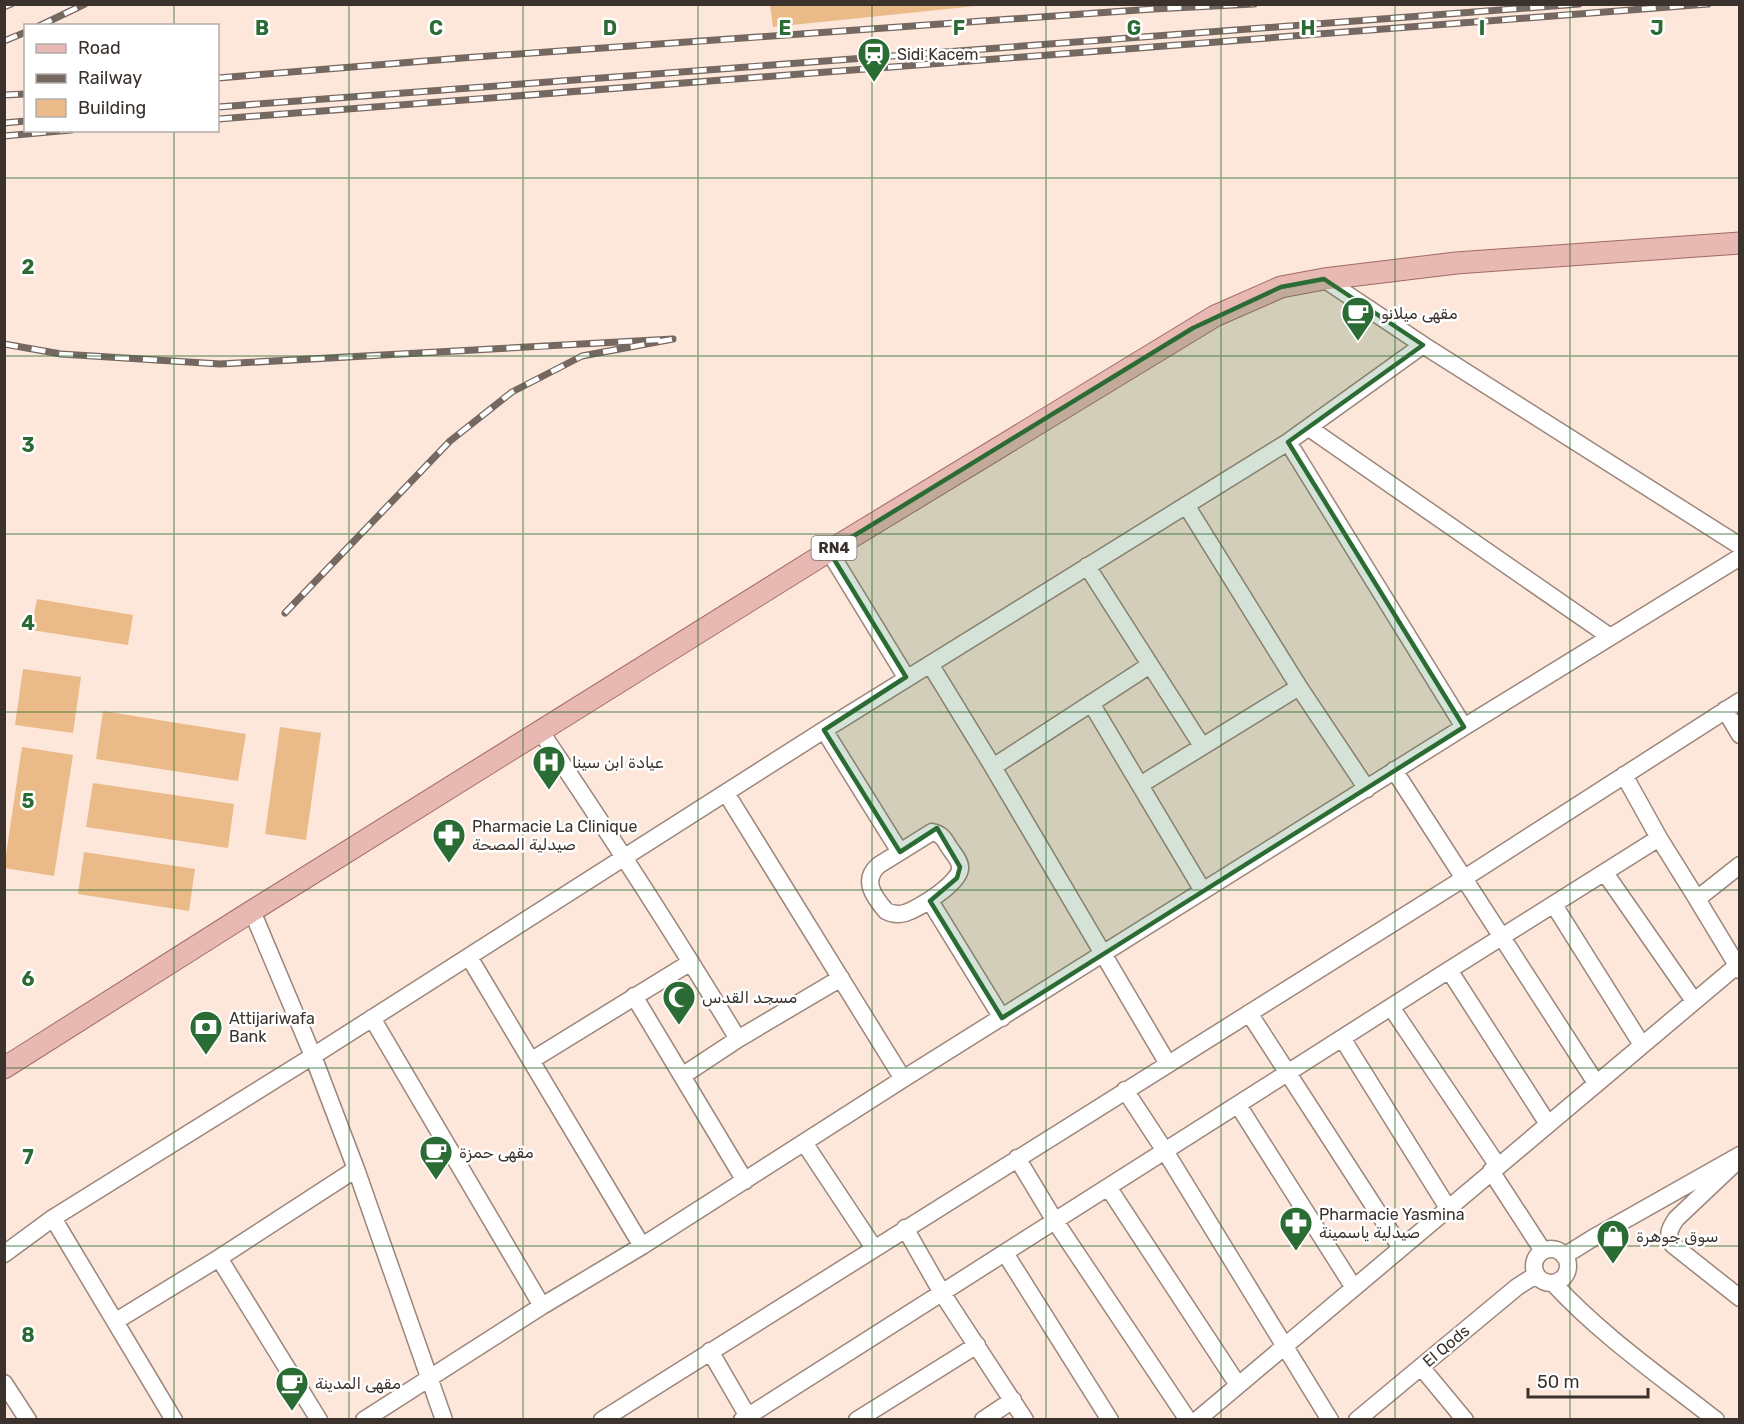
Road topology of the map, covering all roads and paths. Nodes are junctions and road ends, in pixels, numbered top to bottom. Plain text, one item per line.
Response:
1 (1740, 243) edge
2 (1324, 279) junction
3 (1423, 345) junction
4 (1309, 428) junction
5 (1288, 441) junction
6 (1186, 505) junction
7 (1740, 546) edge
8 (829, 551) junction
9 (1740, 557) edge
10 (1087, 566) junction
11 (1610, 636) junction
12 (930, 664) junction
13 (1150, 665) junction
14 (906, 677) junction
15 (1299, 687) junction
16 (1740, 701) edge
17 (1091, 703) junction
18 (1725, 710) junction
19 (1464, 727) junction
20 (824, 730) junction
21 (541, 732) junction
22 (1740, 735) edge
23 (1202, 746) junction
24 (993, 767) junction
25 (1394, 771) junction
26 (1624, 776) junction
27 (1140, 785) junction
28 (1367, 789) junction
29 (726, 793) junction
30 (1659, 838) junction
31 (900, 852) junction
32 (625, 857) junction
33 (1740, 865) edge
34 (1605, 873) junction
35 (1463, 879) junction
36 (1203, 891) junction
37 (1697, 899) junction
38 (930, 901) junction
39 (1554, 905) junction
40 (252, 911) junction
41 (1502, 938) junction
42 (1103, 954) junction
43 (469, 957) junction
44 (691, 962) junction
45 (1738, 966) edge
46 (1449, 970) junction
47 (841, 978) junction
48 (634, 996) junction
49 (1694, 1001) junction
50 (1391, 1007) junction
51 (1250, 1013) junction
52 (372, 1018) junction
53 (1002, 1018) junction
54 (1342, 1038) junction
55 (738, 1039) junction
56 (1642, 1045) junction
57 (313, 1056) junction
58 (532, 1060) junction
59 (1168, 1064) junction
60 (4, 1068) edge
61 (1289, 1072) junction
62 (682, 1076) junction
63 (903, 1079) junction
64 (1596, 1083) junction
65 (1125, 1090) junction
66 (1238, 1105) junction
67 (1548, 1124) junction
68 (805, 1144) junction
69 (1165, 1151) junction
70 (1740, 1155) edge
71 (1017, 1158) junction
72 (1740, 1160) edge
73 (1495, 1168) junction
74 (356, 1169) junction
75 (745, 1181) junction
76 (1108, 1187) junction
77 (1448, 1208) junction
78 (52, 1218) junction
79 (1055, 1221) junction
80 (905, 1228) junction
81 (642, 1246) junction
82 (874, 1248) junction
83 (1401, 1248) junction
84 (1543, 1251) junction
85 (1005, 1253) junction
86 (4, 1254) edge
87 (1564, 1256) junction
88 (219, 1258) junction
89 (1536, 1275) junction
90 (1553, 1283) junction
91 (1354, 1288) junction
92 (942, 1293) junction
93 (1740, 1298) edge
94 (542, 1306) junction
95 (116, 1321) junction
96 (977, 1346) junction
97 (1285, 1347) junction
98 (710, 1351) junction
99 (1421, 1367) junction
100 (430, 1378) junction
101 (4, 1383) edge
102 (1238, 1385) junction
103 (1012, 1400) junction
104 (746, 1418) edge
105 (27, 1419) edge
106 (174, 1419) edge
107 (319, 1419) edge
108 (364, 1419) edge
109 (444, 1419) edge
110 (602, 1419) edge
111 (857, 1419) edge
112 (983, 1419) edge
113 (1025, 1419) edge
114 (1110, 1419) edge
115 (1188, 1419) edge
116 (1197, 1419) edge
117 (1330, 1419) edge
118 (1357, 1419) edge
119 (1465, 1419) edge
120 (1716, 1419) edge

1 - 2 main road, RN4
2 - 3 street
2 - 8 main road, RN4
3 - 4 street
3 - 7 street
4 - 5 street
4 - 11 street
5 - 6 street
5 - 19 street
6 - 10 street
6 - 15 street
8 - 14 street
8 - 21 main road, RN4
9 - 11 street
10 - 12 street
10 - 13 street
11 - 19 street
12 - 14 street
12 - 24 street
13 - 17 street
13 - 23 street
14 - 20 street
15 - 23 street
15 - 28 street
16 - 18 street
17 - 24 street
17 - 27 street
18 - 22 street
18 - 26 street
19 - 25 street
20 - 29 street
20 - 31 street
21 - 32 street
21 - 40 main road, RN4
23 - 27 street
24 - 42 street
25 - 28 street
25 - 35 street
26 - 30 street
26 - 35 street
27 - 36 street
28 - 36 street
29 - 32 street
29 - 47 street
30 - 34 street
30 - 37 street
31 - 38 street
31 - 38 street
32 - 43 street
32 - 44 street
33 - 37 street
34 - 39 street
34 - 49 street
35 - 41 street
35 - 51 street
36 - 42 street
37 - 45 street
38 - 53 street
39 - 41 street
39 - 56 street
40 - 57 street
40 - 60 main road, RN4
41 - 46 street
41 - 64 street
42 - 53 street
42 - 59 street
43 - 52 street
43 - 58 street
44 - 48 street
44 - 55 street
45 - 49 street
46 - 50 street
46 - 67 street
47 - 55 street
47 - 63 street
48 - 58 street
48 - 62 street
49 - 56 street
50 - 54 street
50 - 73 street
51 - 59 street
51 - 61 street
52 - 57 street
52 - 94 street
53 - 63 street
54 - 61 street
54 - 77 street
55 - 62 street
56 - 64 street
57 - 74 street
57 - 78 street
58 - 81 street
59 - 65 street
61 - 66 street
61 - 83 street
62 - 75 street
63 - 68 street
64 - 67 street
65 - 69 street
65 - 71 street
66 - 69 street
66 - 91 street
67 - 73 street
68 - 75 street
68 - 82 street
69 - 76 street
69 - 97 street
70 - 87 street
71 - 79 street
71 - 80 street
72 - 93 street
73 - 77 street
73 - 84 street
74 - 88 street
74 - 100 street
75 - 81 street
76 - 79 street
76 - 102 street
77 - 83 street
78 - 86 street
78 - 95 street
79 - 85 street
79 - 115 street
80 - 82 street
80 - 92 street
81 - 94 street
82 - 98 street
83 - 91 street
84 - 87 street
84 - 89 street
85 - 92 street
85 - 114 street
87 - 90 street
88 - 95 street
88 - 107 street
89 - 90 street
89 - 99 street, El Qods
90 - 120 street
91 - 97 street
92 - 96 street
92 - 104 street
94 - 100 street
95 - 106 street
96 - 103 street
96 - 111 street
97 - 102 street
97 - 117 street
98 - 104 street
98 - 110 street
99 - 118 street, El Qods
99 - 119 street
100 - 108 street
100 - 109 street
101 - 105 street
102 - 116 street
103 - 112 street
103 - 113 street

